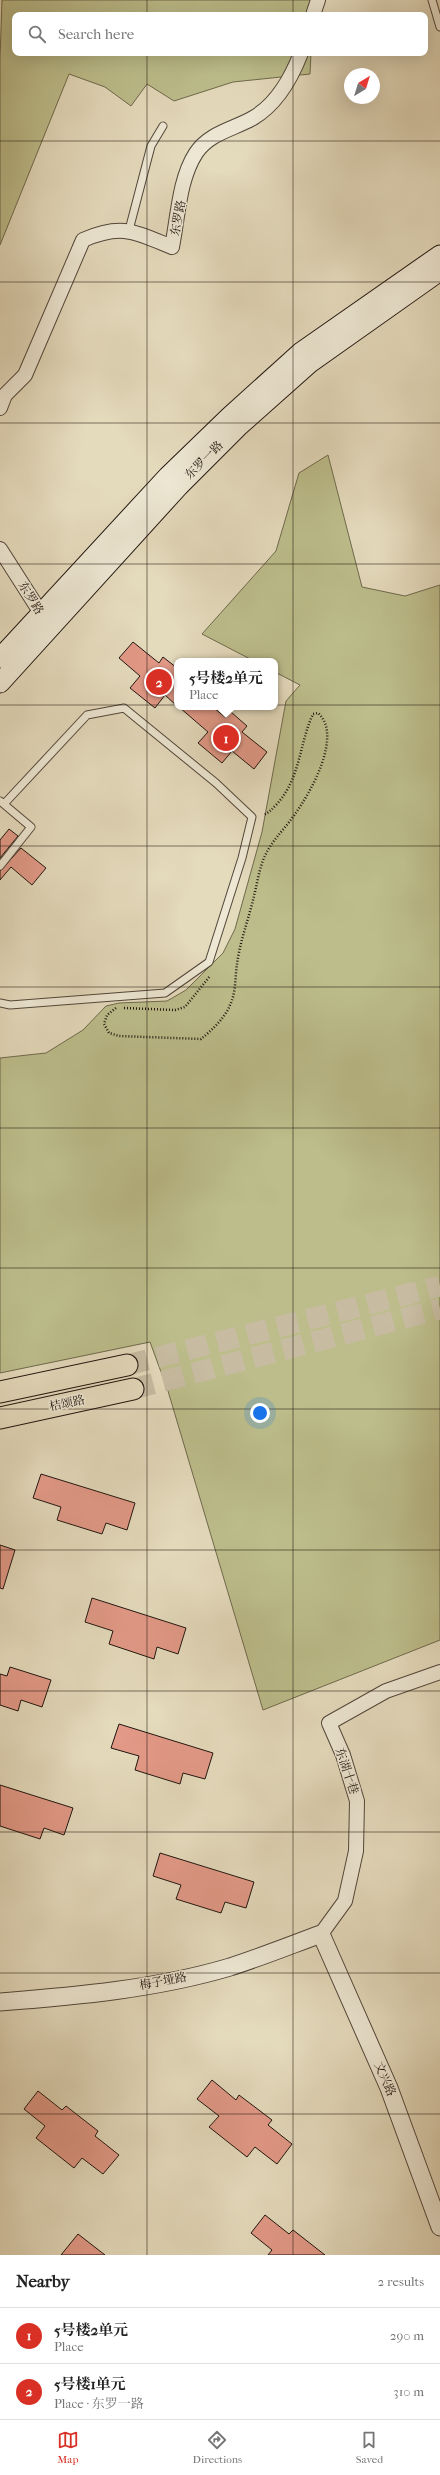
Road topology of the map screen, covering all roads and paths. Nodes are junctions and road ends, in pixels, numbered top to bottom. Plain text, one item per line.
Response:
1 (318, 0) edge
2 (432, 0) edge
3 (314, 12) edge
4 (440, 27) edge
5 (300, 56) edge
6 (164, 126) dead end
7 (130, 230) junction
8 (440, 255) edge
9 (440, 271) edge
10 (0, 408) edge
11 (0, 549) edge
12 (45, 620) junction
13 (0, 658) edge
14 (0, 683) edge
15 (2, 802) edge
16 (0, 866) edge
17 (0, 1003) edge
18 (127, 1365) tunnel mouth
19 (133, 1389) tunnel mouth
20 (0, 1392) edge
21 (0, 1418) edge
22 (440, 1672) edge
23 (321, 1934) junction
24 (0, 2002) edge
25 (440, 2227) edge

1 - 3 street
2 - 4 lane
5 - 7 street, 东罗路
6 - 7 lane
7 - 10 street, 东罗路
8 - 12 main road, 东罗一路
9 - 12 main road, 东罗一路
11 - 12 street, 东罗路
12 - 13 main road, 东罗一路
12 - 14 main road, 东罗一路
15 - 16 lane
15 - 17 lane
18 - 20 main road, 桔颂路
19 - 21 main road, 桔颂路
22 - 23 street, 东湖十巷
23 - 24 street, 梅子垭路
23 - 25 street, 文兴路

